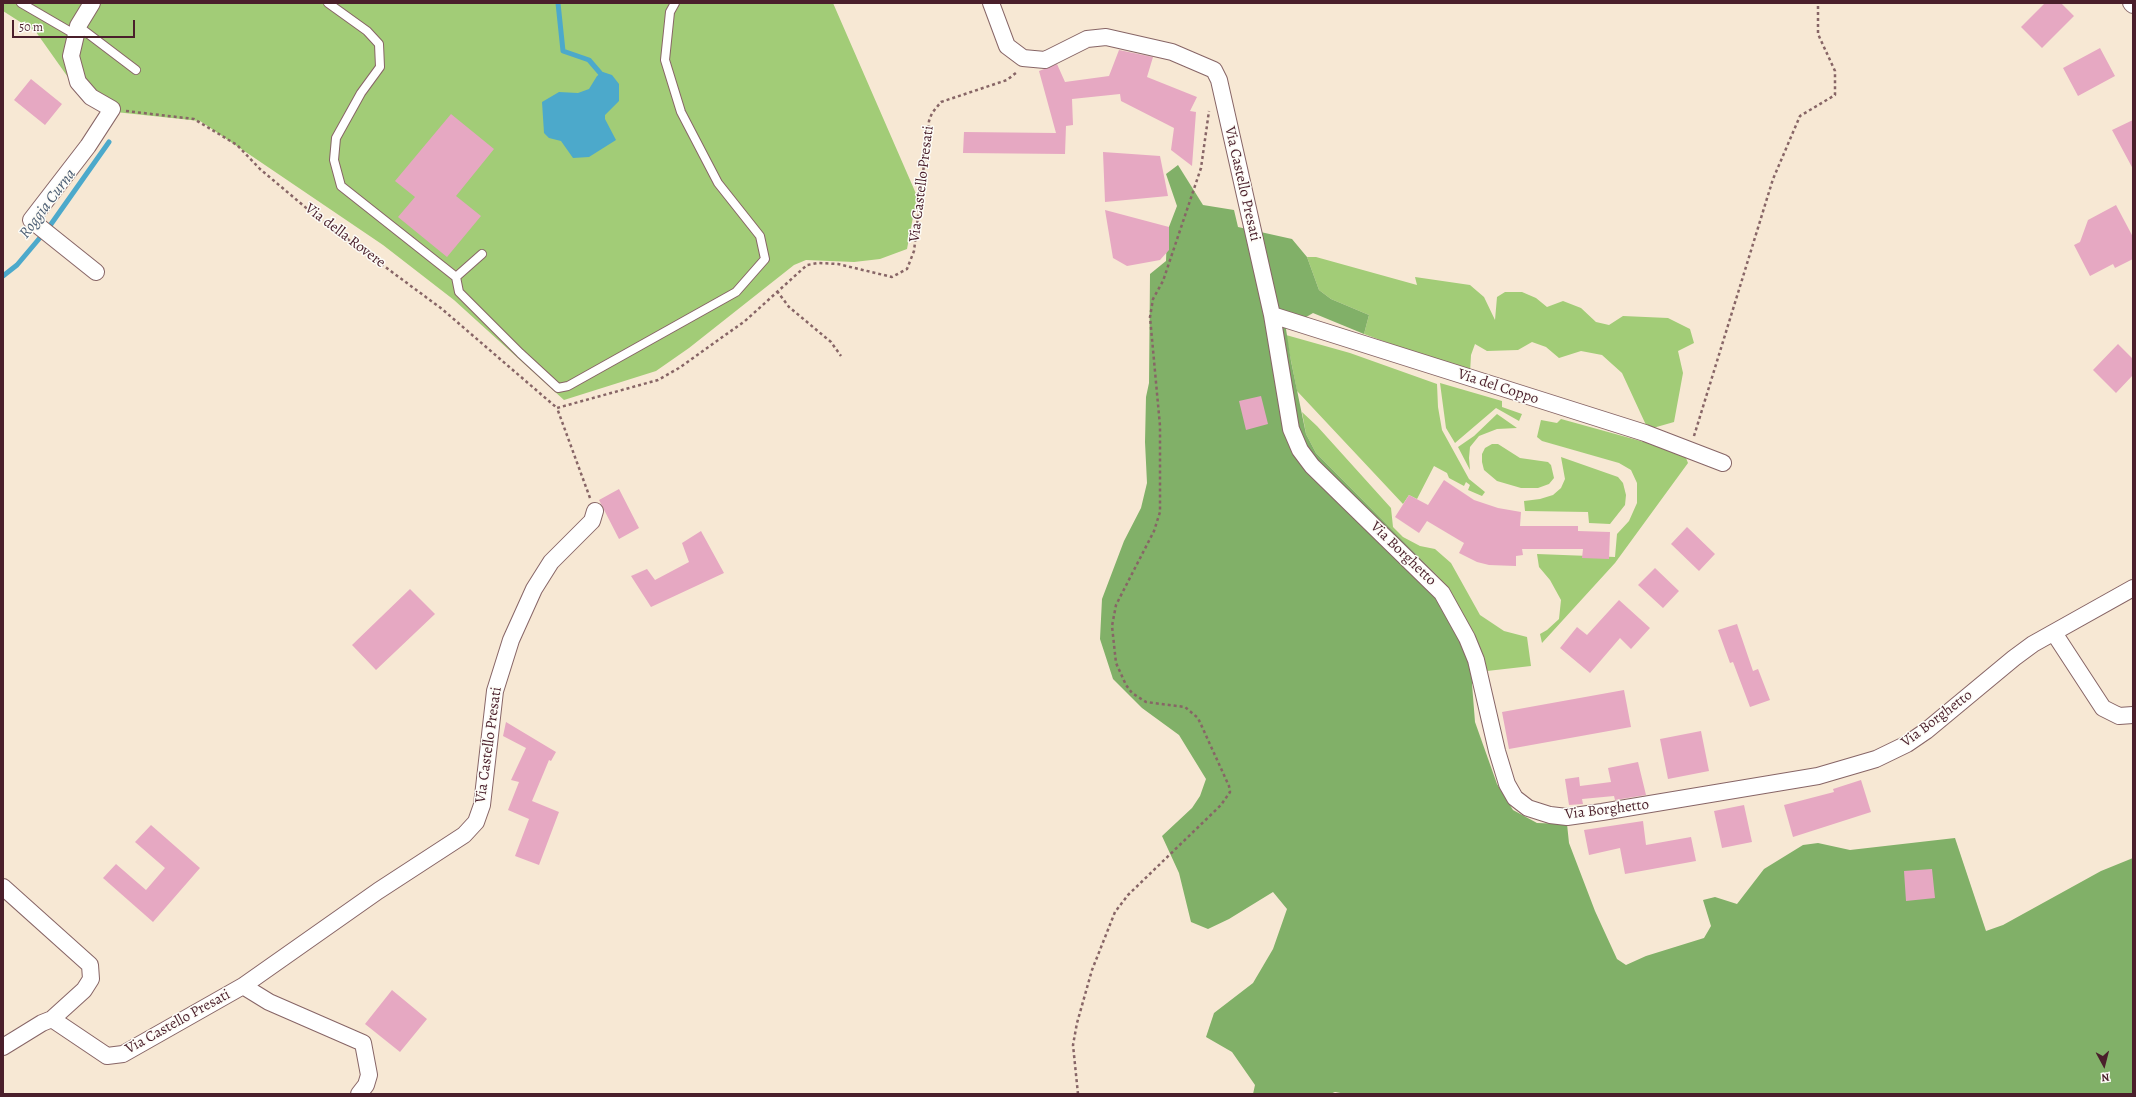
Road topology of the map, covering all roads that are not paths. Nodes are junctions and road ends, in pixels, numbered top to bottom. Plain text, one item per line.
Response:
1 (21, 3) edge
2 (92, 3) edge
3 (328, 3) edge
4 (675, 3) edge
5 (991, 3) edge
6 (77, 30) junction
7 (136, 70) dead end
8 (482, 254) dead end
9 (96, 272) dead end
10 (456, 277) junction
11 (1272, 315) junction
12 (1723, 463) dead end
13 (595, 511) road end
14 (2133, 588) edge
15 (2054, 633) junction
16 (2133, 715) edge
17 (3, 887) edge
18 (243, 986) junction
19 (52, 1019) junction
20 (3, 1047) edge
21 (359, 1094) edge

1 - 6 lane
2 - 6 street
3 - 10 lane
4 - 10 lane
5 - 11 street, Via Castello Presati
6 - 7 lane
6 - 9 street
8 - 10 lane
11 - 12 street, Via del Coppo
11 - 15 street, Via Borghetto
13 - 18 street, Via Castello Presati
14 - 15 street, Via Borghetto
15 - 16 street
17 - 19 street
18 - 19 street, Via Castello Presati
18 - 21 street, Via Castello Presati
19 - 20 street

